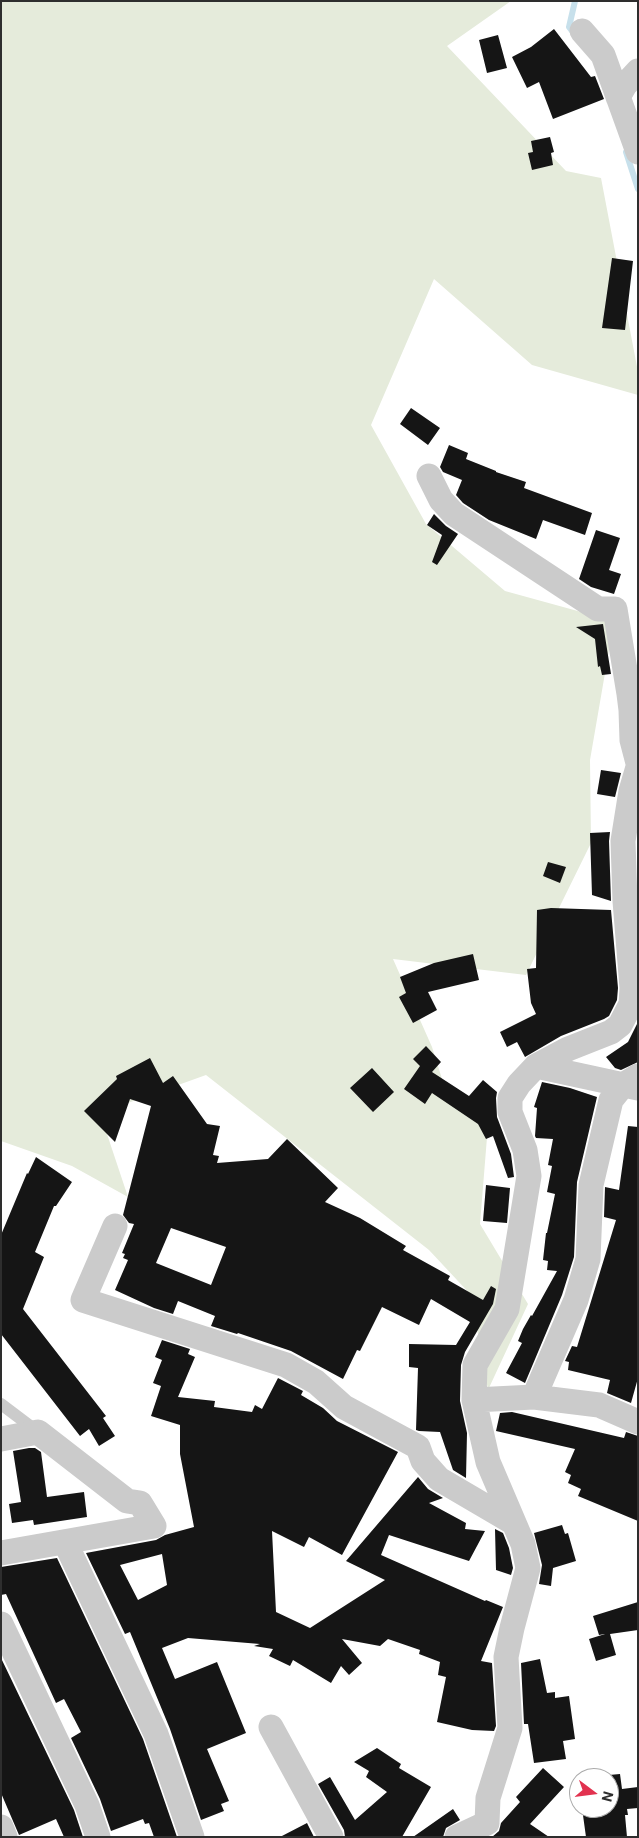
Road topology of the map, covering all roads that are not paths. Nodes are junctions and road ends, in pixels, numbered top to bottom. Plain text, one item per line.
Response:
1 (582, 31) dead end
2 (638, 71) edge
3 (618, 97) junction
4 (638, 152) edge
5 (429, 476) dead end
6 (633, 694) edge
7 (638, 765) edge
8 (536, 1066) junction
9 (633, 1083) edge
10 (115, 1226) dead end
11 (534, 1397) junction
12 (474, 1400) junction
13 (1, 1404) edge
14 (638, 1422) edge
15 (38, 1432) junction
16 (1, 1439) edge
17 (514, 1523) junction
18 (65, 1542) junction
19 (1, 1554) edge
20 (1, 1624) edge
21 (271, 1727) dead end
22 (1, 1827) edge
23 (488, 1830) edge
24 (5, 1837) edge
25 (98, 1837) edge
26 (192, 1837) edge
27 (331, 1837) edge
28 (457, 1837) edge

1 - 3 street
2 - 3 street
3 - 4 street
5 - 6 street
6 - 7 street
7 - 8 street
8 - 9 street
8 - 12 street
9 - 11 street
10 - 17 street
11 - 12 street
11 - 14 street
12 - 17 street
13 - 15 lane
15 - 16 street
15 - 18 street
17 - 23 street
18 - 19 street
18 - 26 street
20 - 25 street
21 - 27 street
22 - 24 street
23 - 28 street

